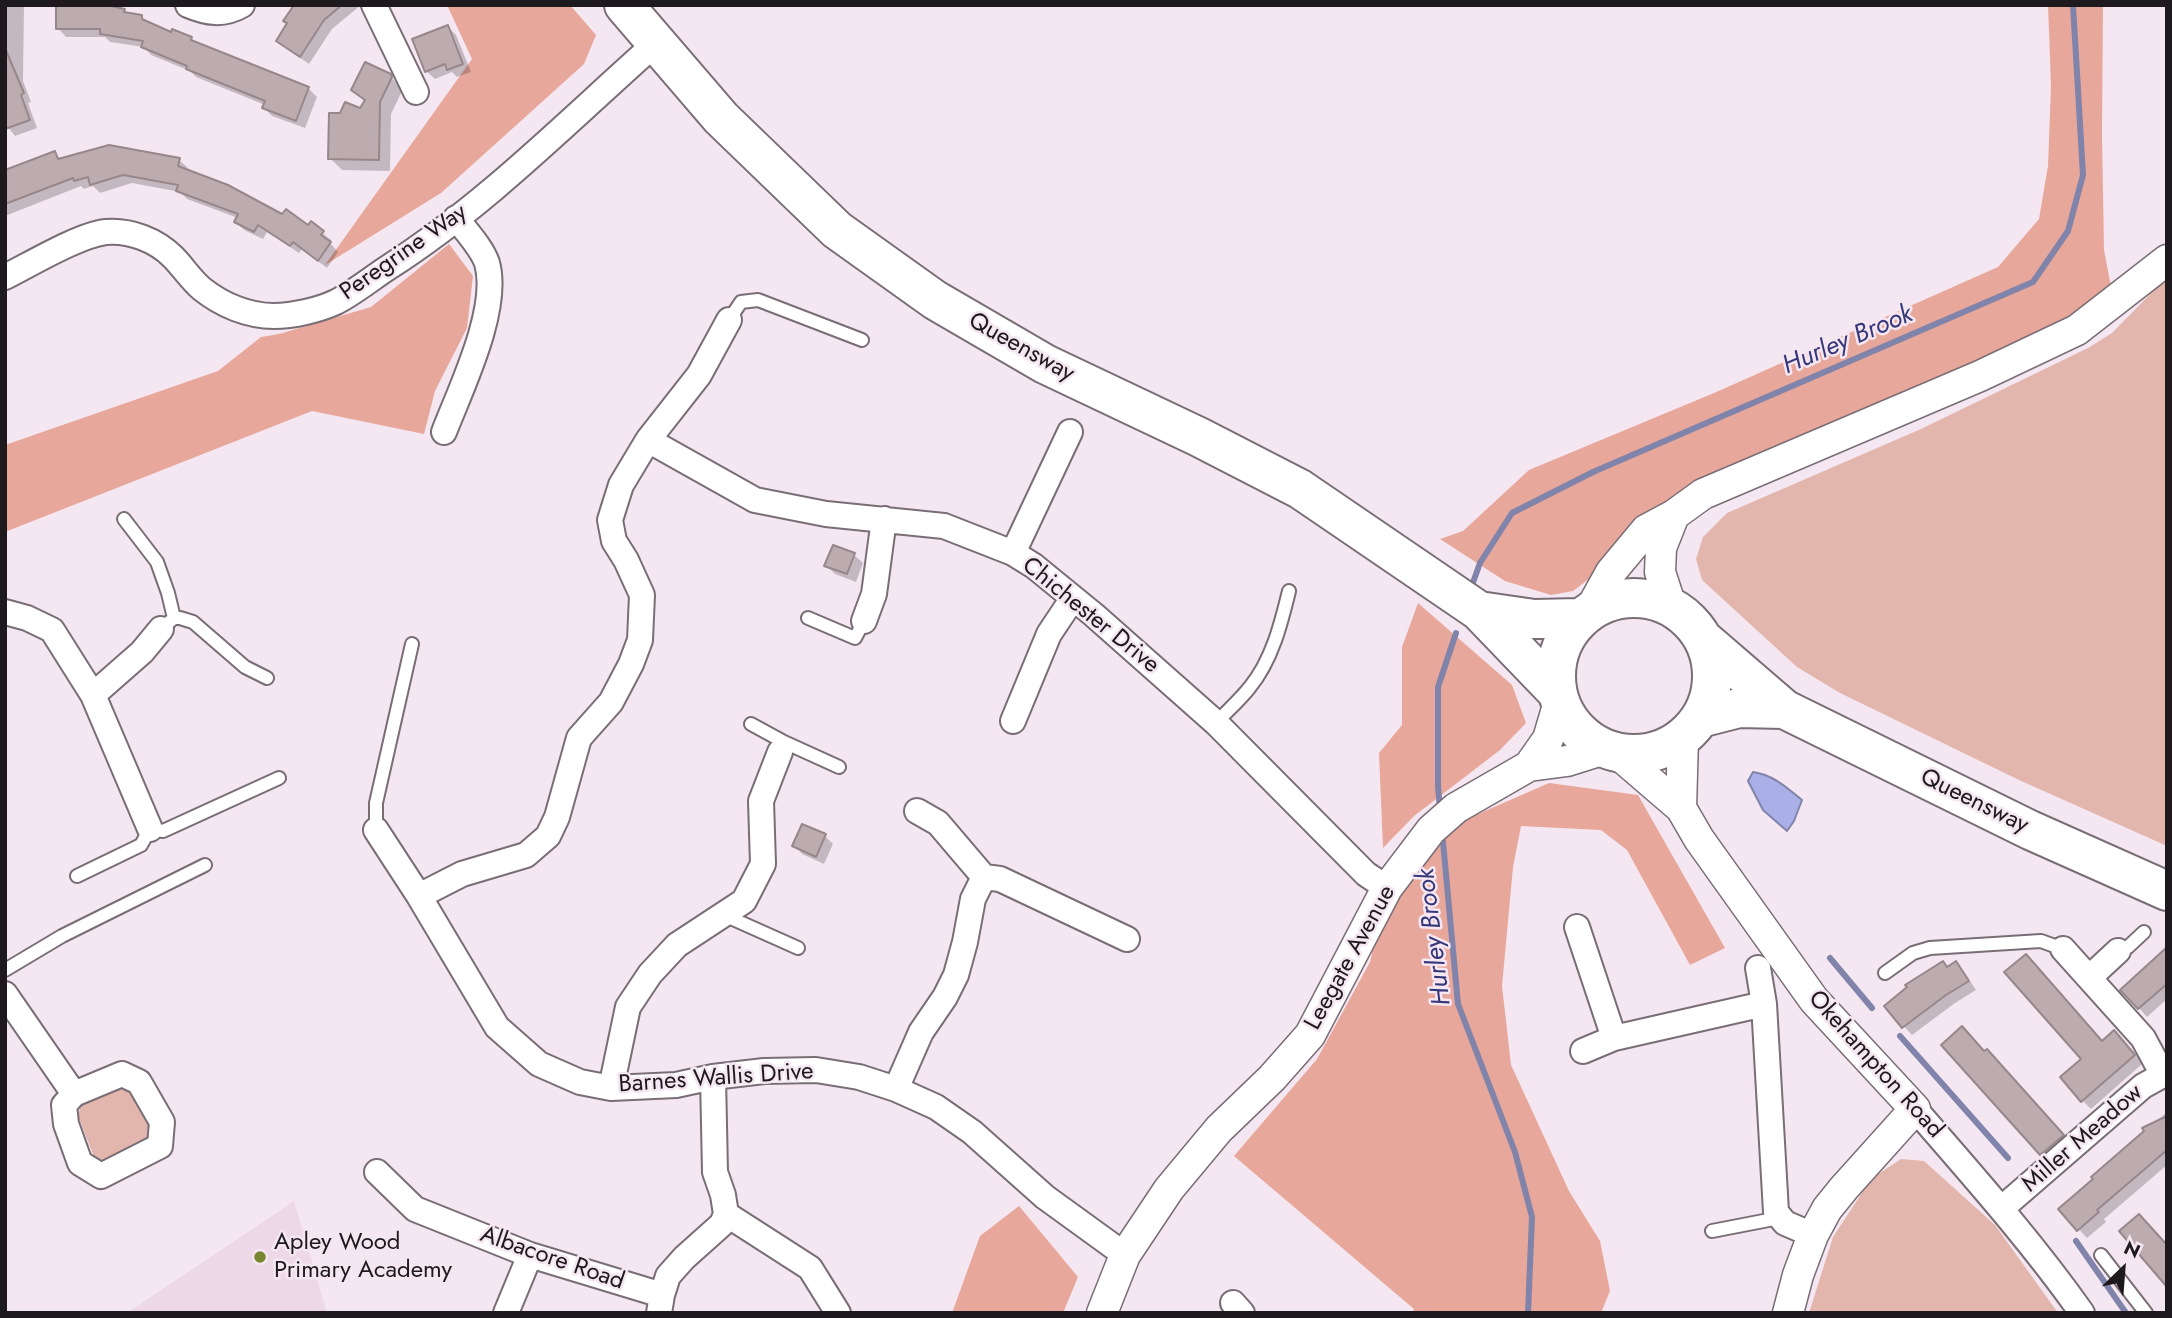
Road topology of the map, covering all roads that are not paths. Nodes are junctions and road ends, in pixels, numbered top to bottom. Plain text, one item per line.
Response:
1 (188, 5) edge
2 (242, 5) edge
3 (374, 5) edge
4 (624, 5) edge
5 (656, 43) junction
6 (416, 92) dead end
7 (456, 218) junction
8 (2167, 260) edge
9 (5, 277) edge
10 (729, 320) joint
11 (862, 340) dead end
12 (444, 432) dead end
13 (1070, 432) dead end
14 (648, 440) junction
15 (1674, 515) junction
16 (124, 519) dead end
17 (884, 519) junction
18 (1013, 553) junction
19 (1289, 591) dead end
20 (1073, 598) junction
21 (1469, 604) junction
22 (1671, 606) junction
23 (5, 612) edge
24 (1585, 614) junction
25 (808, 618) dead end
26 (864, 621) joint
27 (168, 623) junction
28 (1704, 640) junction
29 (412, 644) dead end
30 (267, 678) dead end
31 (93, 695) junction
32 (1558, 696) junction
33 (1784, 709) junction
34 (1013, 721) dead end
35 (1216, 723) junction
36 (751, 724) dead end
37 (1692, 728) junction
38 (782, 747) junction
39 (1611, 751) junction
40 (1529, 766) junction
41 (839, 767) dead end
42 (279, 778) dead end
43 (1681, 808) junction
44 (913, 811) dead end
45 (150, 829) junction
46 (376, 830) joint
47 (205, 865) dead end
48 (77, 876) dead end
49 (984, 877) junction
50 (1387, 888) junction
51 (2167, 891) edge
52 (419, 896) junction
53 (724, 915) junction
54 (1577, 927) dead end
55 (2144, 932) dead end
56 (1127, 939) dead end
57 (798, 948) dead end
58 (2063, 949) joint
59 (2118, 951) joint
60 (1758, 968) dead end
61 (5, 970) edge
62 (1885, 973) dead end
63 (2090, 977) junction
64 (5, 994) edge
65 (1764, 1004) junction
66 (1614, 1038) junction
67 (1583, 1051) dead end
68 (2165, 1074) edge
69 (712, 1077) junction
70 (611, 1088) junction
71 (896, 1089) junction
72 (75, 1094) dead end
73 (1915, 1110) junction
74 (377, 1172) dead end
75 (2001, 1209) junction
76 (726, 1214) junction
77 (1779, 1218) junction
78 (1712, 1231) dead end
79 (1813, 1235) junction
80 (530, 1255) junction
81 (1125, 1255) junction
82 (2101, 1255) dead end
83 (661, 1304) edge
84 (506, 1313) edge
85 (838, 1313) edge
86 (1101, 1313) edge
87 (1788, 1313) edge
88 (2082, 1313) edge
89 (2146, 1313) edge

1 - 2 street
3 - 6 street
4 - 5 main road, Queensway
5 - 7 street, Peregrine Way
5 - 21 main road, Queensway
7 - 9 street, Peregrine Way
7 - 12 street
8 - 15 street
10 - 11 lane
10 - 14 street
13 - 18 street
14 - 17 street, Chichester Drive
14 - 52 street
15 - 22 street
15 - 24 street
16 - 27 lane
17 - 18 street, Chichester Drive
17 - 26 street
18 - 20 street, Chichester Drive
19 - 35 lane
20 - 34 street
20 - 35 street, Chichester Drive
21 - 24 main road
21 - 32 main road
22 - 24 main road
22 - 28 main road
23 - 31 street
24 - 32 main road
25 - 26 lane
27 - 30 lane
27 - 31 street
28 - 33 main road
28 - 37 main road
29 - 46 lane
31 - 45 street
32 - 39 main road
32 - 40 street, Leegate Avenue
33 - 37 main road
33 - 51 main road, Queensway
35 - 50 street, Chichester Drive
36 - 38 lane
37 - 39 main road
37 - 43 street
38 - 41 lane
38 - 53 street
39 - 40 street, Leegate Avenue
39 - 43 street, Okehampton Road
40 - 50 street, Leegate Avenue
42 - 45 lane
43 - 73 street, Okehampton Road
44 - 49 street
45 - 48 lane
46 - 52 street, Barnes Wallis Drive
47 - 61 lane
49 - 56 street
49 - 71 street
50 - 81 street, Leegate Avenue
52 - 70 street, Barnes Wallis Drive
53 - 57 lane
53 - 70 street
54 - 66 street
55 - 59 lane
58 - 62 lane
58 - 63 street
59 - 63 street
60 - 65 street
63 - 68 street
64 - 72 street
65 - 66 street
65 - 77 street
66 - 67 street
68 - 75 street, Miller Meadow
69 - 70 street, Barnes Wallis Drive
69 - 71 street, Barnes Wallis Drive
69 - 76 street
71 - 81 street, Barnes Wallis Drive
73 - 75 street, Okehampton Road
73 - 79 street
74 - 80 street, Albacore Road
75 - 88 street, Okehampton Road
76 - 83 street
76 - 85 street
77 - 78 lane
77 - 79 street
79 - 87 street
80 - 83 street, Albacore Road
80 - 84 street
81 - 86 street, Leegate Avenue
82 - 89 lane

